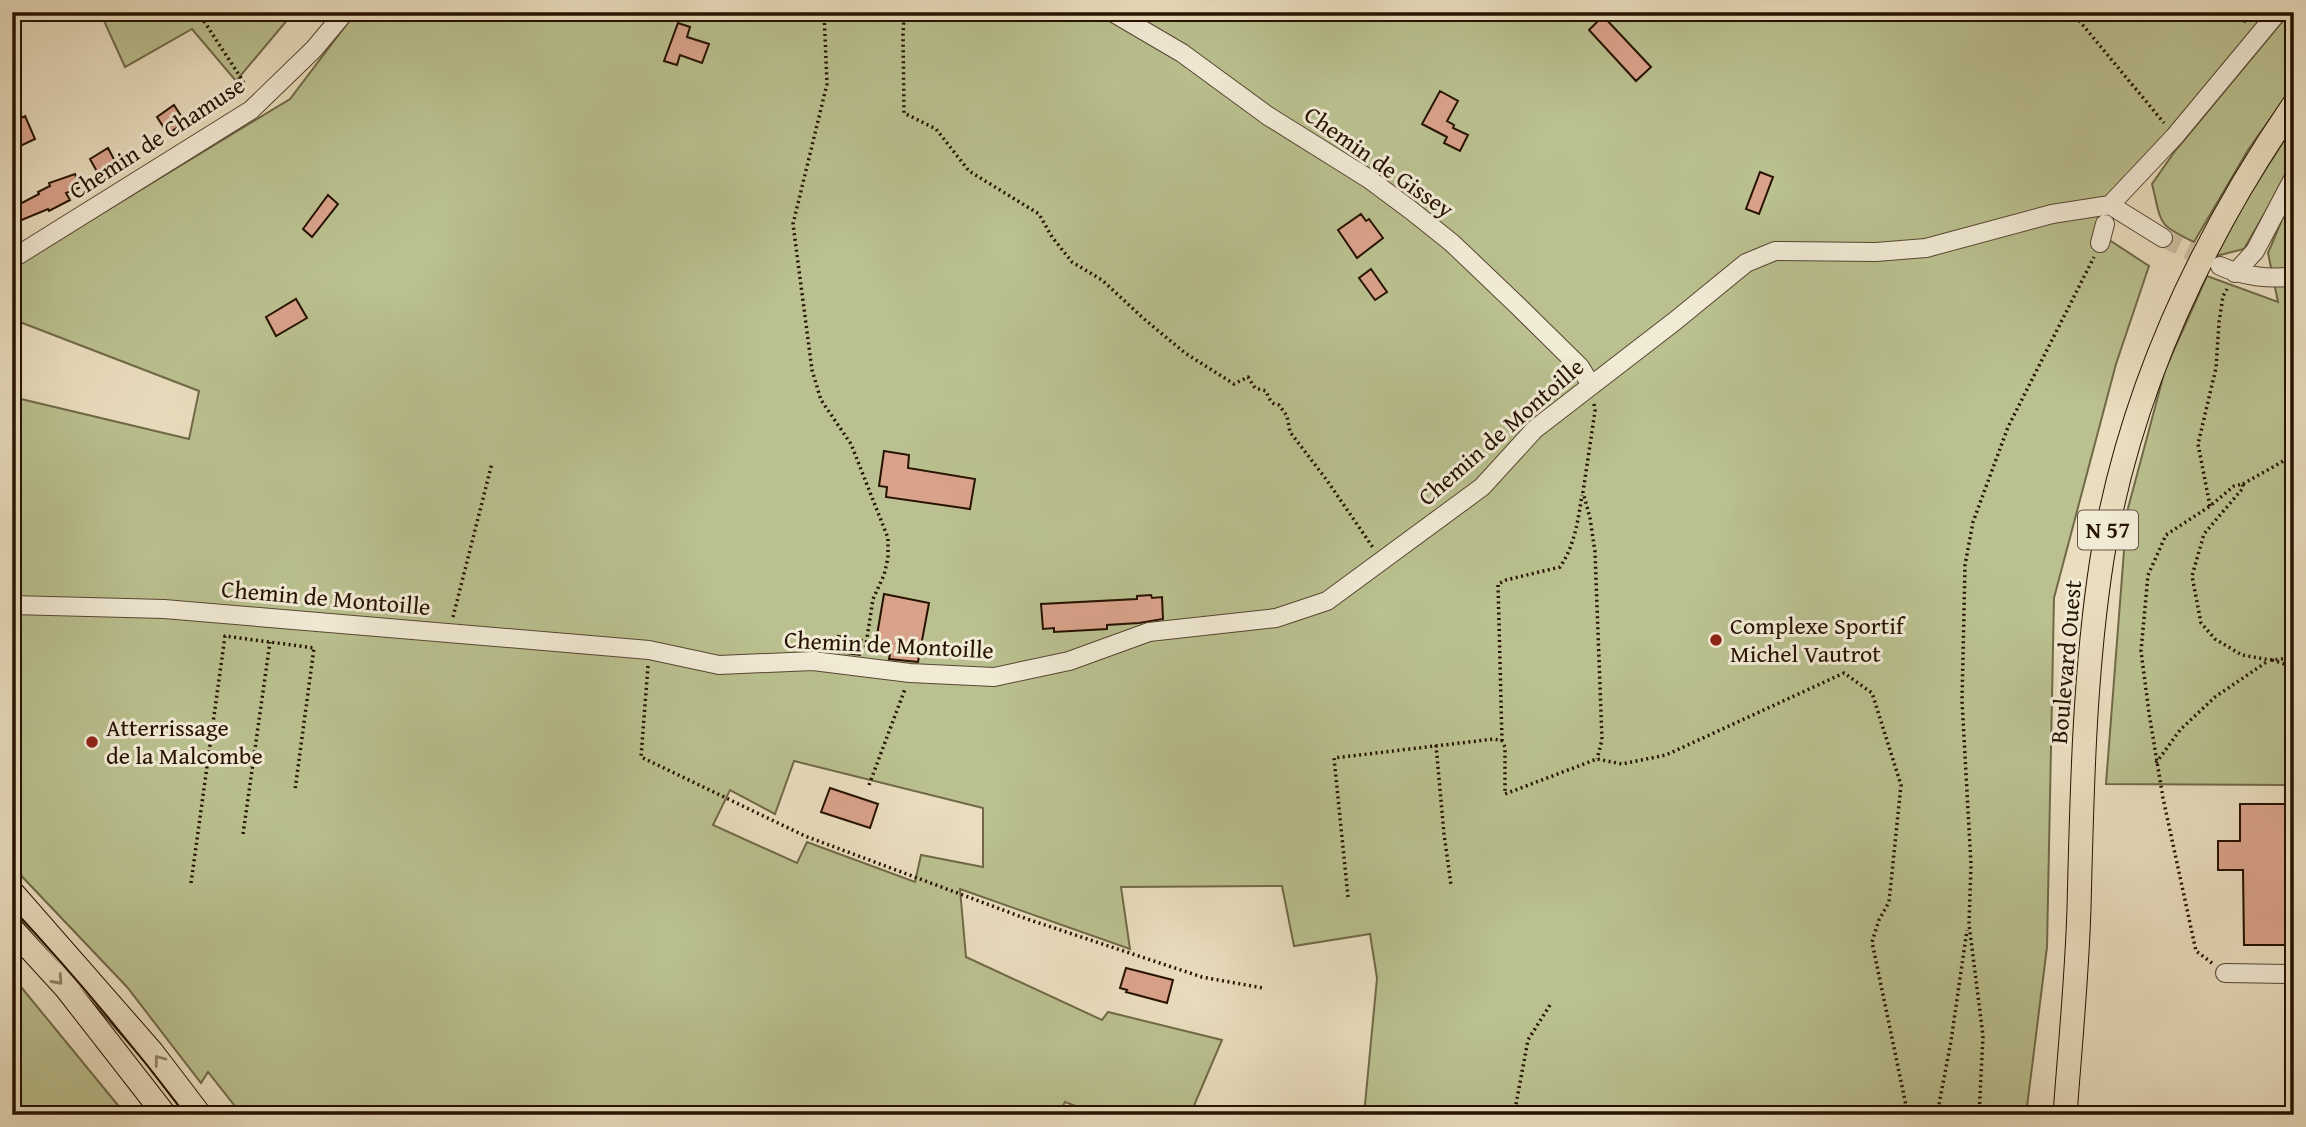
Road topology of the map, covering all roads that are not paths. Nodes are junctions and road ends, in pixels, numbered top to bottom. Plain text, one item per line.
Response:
1 (345, 12) edge
2 (1112, 12) edge
3 (2278, 12) edge
4 (2294, 104) edge
5 (2294, 177) edge
6 (2110, 205) junction
7 (2105, 224) dead end
8 (2164, 238) tunnel mouth
9 (2100, 243) road end
10 (12, 259) edge
11 (2294, 276) edge
12 (1591, 385) junction
13 (12, 605) edge
14 (12, 892) edge
15 (12, 929) edge
16 (2225, 972) road end
17 (2294, 974) edge
18 (2070, 1057) junction
19 (165, 1115) edge
20 (200, 1115) edge
21 (2059, 1115) edge
22 (2065, 1115) edge

1 - 10 street, Chemin de Chamuse
2 - 12 street, Chemin de Gissey
3 - 6 street
4 - 18 main road, Boulevard Ouest / N 57
5 - 11 street
6 - 8 street
6 - 12 street, Chemin de Montoille
7 - 9 street
12 - 13 street, Chemin de Montoille
20 -> 14 main road
15 -> 19 main road
16 - 17 street
18 - 21 main road, Boulevard Ouest / N 57
18 - 22 main road, Boulevard Ouest / N 57

